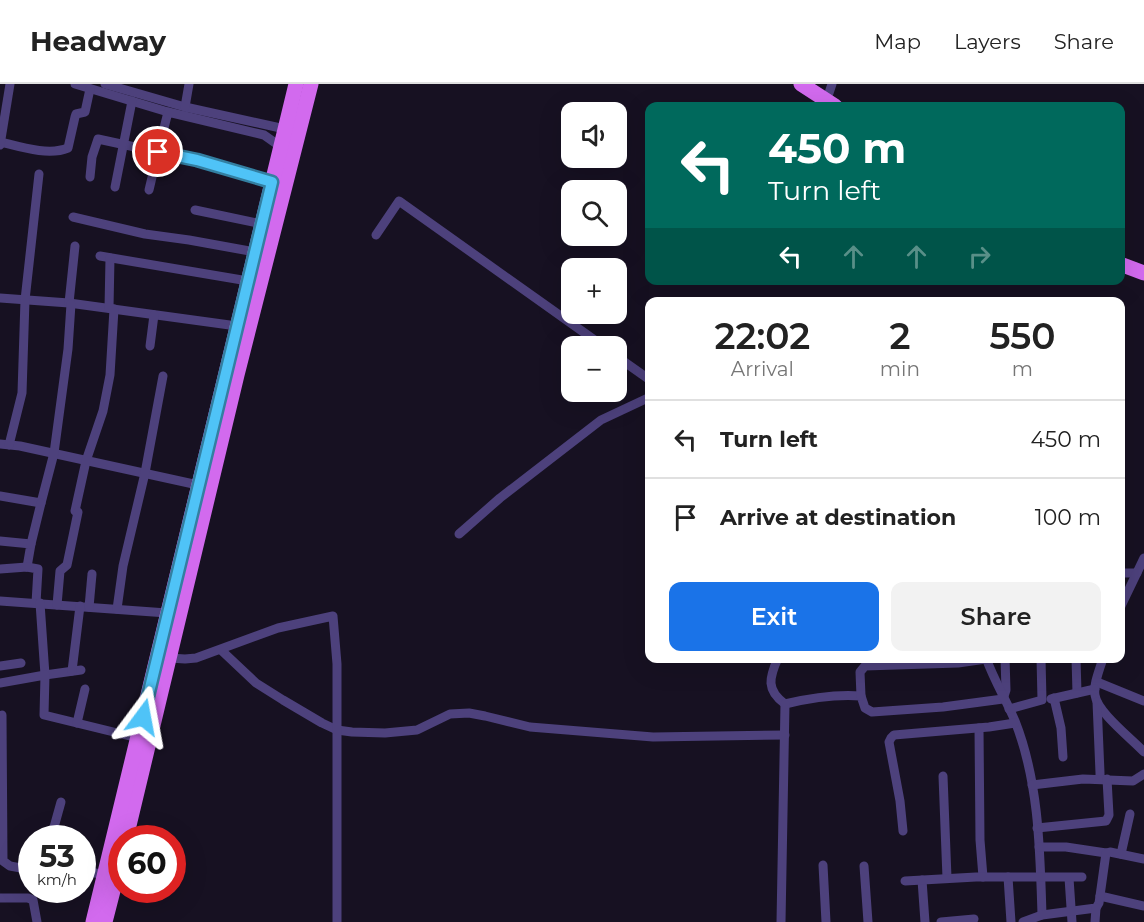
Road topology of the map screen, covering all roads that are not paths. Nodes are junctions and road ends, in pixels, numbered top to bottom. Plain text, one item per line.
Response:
1 (10, 84) edge
2 (105, 84) edge
3 (189, 84) edge
4 (296, 84) edge
5 (311, 84) edge
6 (801, 84) edge
7 (814, 84) edge
8 (82, 86) edge
9 (832, 94) edge
10 (4, 99) edge
11 (132, 101) junction
12 (184, 107) junction
13 (168, 112) junction
14 (285, 129) junction
15 (0, 144) edge
16 (123, 145) junction
17 (281, 147) junction
18 (158, 152) junction
19 (39, 174) dead end
20 (90, 177) dead end
21 (272, 182) junction
22 (115, 187) dead end
23 (149, 190) dead end
24 (195, 210) dead end
25 (73, 217) dead end
26 (262, 224) junction
27 (376, 235) dead end
28 (75, 246) dead end
29 (255, 252) junction
30 (1125, 258) edge
31 (1144, 264) edge
32 (1125, 266) edge
33 (1144, 273) edge
34 (248, 281) junction
35 (0, 298) edge
36 (25, 300) junction
37 (70, 304) junction
38 (114, 309) junction
39 (154, 315) junction
40 (237, 326) junction
41 (589, 336) edge
42 (150, 346) dead end
43 (627, 364) edge
44 (163, 376) dead end
45 (645, 376) edge
46 (645, 399) edge
47 (5, 445) edge
48 (54, 453) junction
49 (86, 461) junction
50 (145, 473) junction
51 (198, 485) junction
52 (0, 496) edge
53 (41, 503) junction
54 (459, 534) dead end
55 (0, 541) edge
56 (31, 544) junction
57 (1144, 558) edge
58 (27, 567) junction
59 (0, 569) edge
60 (1125, 573) edge
61 (1137, 573) junction
62 (92, 574) dead end
63 (1125, 598) edge
64 (0, 601) edge
65 (38, 603) junction
66 (57, 605) junction
67 (85, 607) junction
68 (117, 609) junction
69 (167, 613) junction
70 (221, 650) junction
71 (170, 658) junction
72 (21, 663) dead end
73 (776, 663) edge
74 (958, 663) edge
75 (988, 663) edge
76 (1005, 663) edge
77 (1041, 663) edge
78 (1076, 663) edge
79 (1102, 663) edge
80 (0, 666) edge
81 (45, 675) junction
82 (0, 683) edge
83 (1096, 685) junction
84 (85, 689) dead end
85 (1077, 693) junction
86 (861, 696) junction
87 (1054, 698) junction
88 (1003, 699) junction
89 (1042, 700) junction
90 (1144, 701) edge
91 (1097, 702) junction
92 (785, 704) junction
93 (1009, 709) junction
94 (2, 715) dead end
95 (77, 723) junction
96 (1015, 723) junction
97 (980, 728) junction
98 (337, 730) junction
99 (785, 735) junction
100 (138, 738) junction
101 (1144, 752) edge
102 (1062, 757) dead end
103 (1144, 774) edge
104 (2, 776) edge
105 (943, 776) dead end
106 (1105, 779) junction
107 (1032, 785) junction
108 (61, 801) dead end
109 (1130, 814) dead end
110 (55, 825) edge
111 (129, 825) edge
112 (1038, 828) junction
113 (903, 831) dead end
114 (1039, 847) junction
115 (1106, 853) junction
116 (1, 854) edge
117 (1121, 854) junction
118 (1144, 859) edge
119 (823, 865) dead end
120 (864, 866) dead end
121 (18, 867) edge
122 (96, 873) edge
123 (104, 875) junction
124 (983, 877) junction
125 (1008, 877) junction
126 (1041, 877) junction
127 (1082, 877) dead end
128 (947, 878) junction
129 (1069, 878) junction
130 (922, 880) junction
131 (905, 881) dead end
132 (1100, 896) junction
133 (0, 898) edge
134 (110, 903) edge
135 (1144, 906) edge
136 (1096, 908) junction
137 (1042, 915) junction
138 (1071, 917) edge
139 (974, 919) dead end
140 (1026, 921) edge
141 (37, 922) edge
142 (93, 922) edge
143 (105, 922) edge
144 (337, 922) edge
145 (781, 922) edge
146 (826, 922) edge
147 (868, 922) edge
148 (925, 922) edge
149 (941, 922) edge
150 (1011, 922) edge
151 (1095, 922) edge

1 - 10 street
2 - 12 street
3 - 12 street
4 - 14 main road
5 - 71 main road
6 - 9 main road
7 - 9 main road
8 - 11 street
8 - 15 street
10 - 15 street
11 - 13 street
11 - 16 street
12 - 14 street
13 - 17 street
13 - 18 street
14 - 17 main road
16 - 18 street
16 - 20 street
16 - 22 street
17 - 21 main road
18 - 21 street
18 - 23 street
19 - 36 street
21 - 26 main road
24 - 26 street
25 - 29 street
26 - 29 main road
27 - 41 street
28 - 37 street
29 - 34 main road
30 - 31 main road
32 - 33 main road
34 - 38 street
34 - 40 main road
35 - 36 street
36 - 37 street
36 - 47 street
37 - 38 street
37 - 48 street
38 - 39 street
38 - 49 street
39 - 40 street
39 - 42 street
40 - 51 main road
43 - 45 street
44 - 50 street
46 - 54 street
47 - 48 street
48 - 49 street
48 - 53 street
49 - 50 street
49 - 66 street
50 - 51 street
50 - 68 street
51 - 69 main road
52 - 53 street
53 - 56 street
55 - 56 street
56 - 58 street
57 - 61 street
58 - 59 street
58 - 65 street
60 - 61 street
61 - 63 street
62 - 67 street
64 - 65 street
65 - 66 street
65 - 81 street
66 - 67 street
67 - 68 street
67 - 81 street
68 - 69 street
69 - 100 main road
70 - 71 street
70 - 98 street
70 - 98 street
71 - 111 main road
72 - 80 street
73 - 92 street
74 - 86 street
75 - 88 street
76 - 88 street
77 - 89 street
78 - 85 street
79 - 83 street
81 - 82 street
81 - 95 street
83 - 85 street
83 - 90 street
83 - 91 street
84 - 95 street
85 - 87 street
86 - 88 street
86 - 92 street
87 - 89 street
87 - 102 street
88 - 93 street
89 - 93 street
91 - 101 street
91 - 106 street
92 - 99 street
93 - 96 street
94 - 104 street
95 - 100 street
96 - 97 street
96 - 107 street
97 - 113 street
97 - 124 street
98 - 99 street
98 - 144 street
99 - 145 street
100 - 123 main road
103 - 106 street
104 - 116 street
105 - 128 street
106 - 107 street
106 - 112 street
107 - 112 street
108 - 110 street
109 - 117 street
112 - 114 street
114 - 115 street
114 - 126 street
115 - 117 street
115 - 132 street
116 - 121 street
117 - 118 street
119 - 146 street
120 - 147 street
122 - 123 street
123 - 142 main road
124 - 125 street
124 - 128 street
125 - 126 street
125 - 150 street
126 - 129 street
126 - 137 street
127 - 129 street
128 - 130 street
129 - 138 street
130 - 131 street
130 - 148 street
132 - 135 street
132 - 136 street
133 - 141 street
134 - 143 main road
136 - 138 street
136 - 151 street
137 - 138 street
137 - 140 street
139 - 149 street

